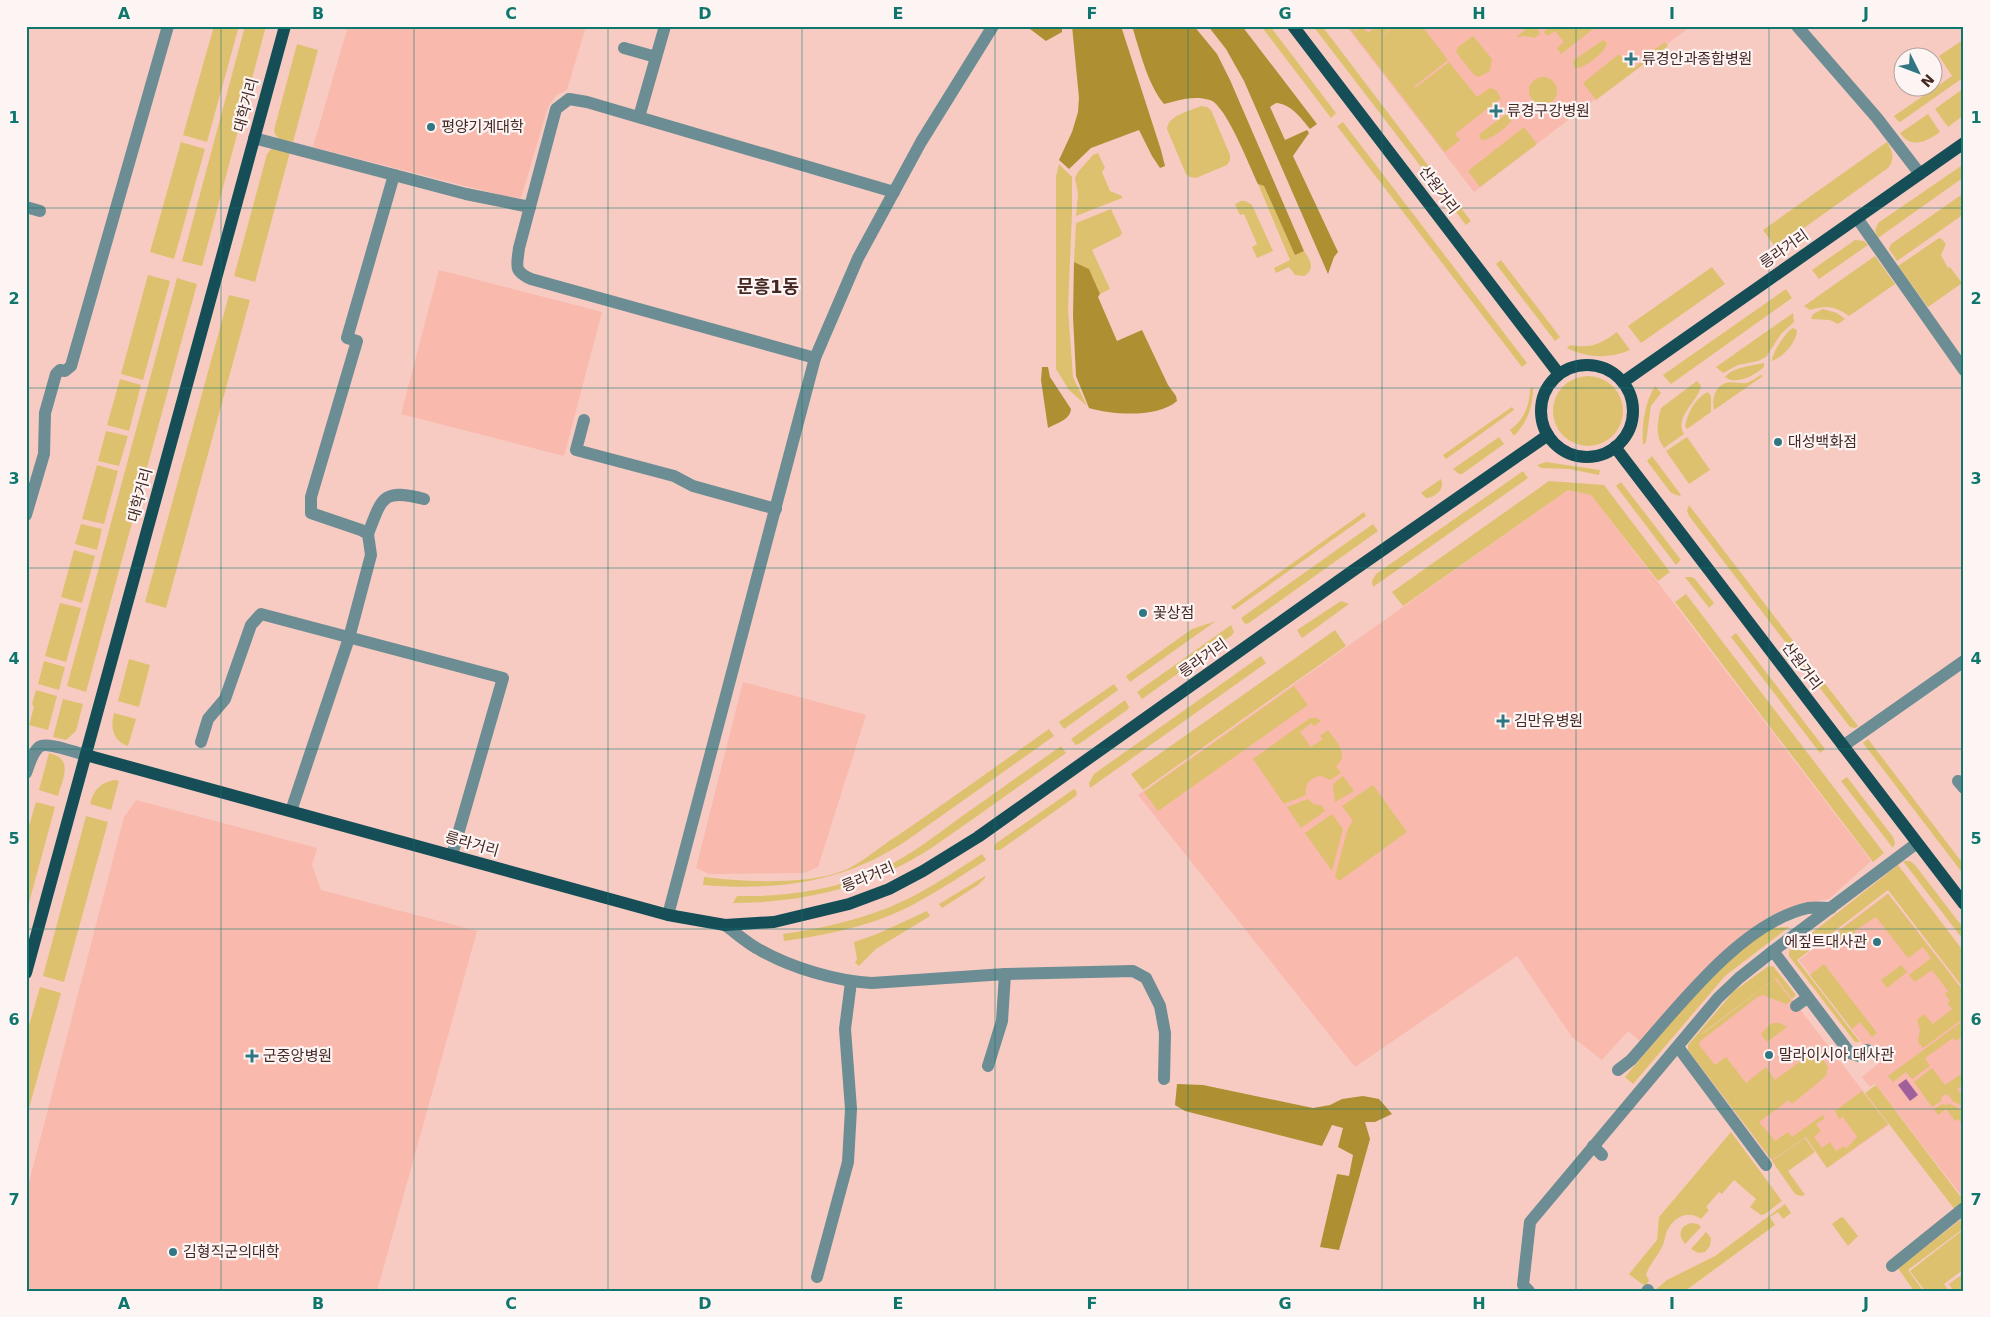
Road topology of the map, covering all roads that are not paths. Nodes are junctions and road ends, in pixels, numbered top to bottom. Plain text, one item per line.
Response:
1 (168, 26) edge
2 (285, 26) edge
3 (664, 26) edge
4 (993, 26) edge
5 (1293, 26) edge
6 (1797, 26) edge
7 (624, 48) dead end
8 (656, 56) junction
9 (639, 117) junction
10 (254, 138) junction
11 (1964, 142) edge
12 (1920, 174) junction
13 (394, 175) junction
14 (894, 192) junction
15 (530, 207) junction
16 (26, 208) edge
17 (40, 211) dead end
18 (1856, 218) junction
19 (815, 358) junction
20 (1964, 370) edge
21 (1559, 374) junction
22 (1623, 382) junction
23 (584, 420) dead end
24 (1548, 436) junction
25 (1615, 447) junction
26 (424, 500) dead end
27 (776, 508) junction
28 (26, 515) edge
29 (368, 534) junction
30 (349, 638) junction
31 (1964, 661) edge
32 (201, 742) dead end
33 (1843, 746) junction
34 (86, 755) junction
35 (26, 773) edge
36 (291, 811) junction
37 (1917, 843) junction
38 (452, 855) junction
39 (1964, 904) edge
40 (1831, 908) junction
41 (668, 915) junction
42 (725, 925) junction
43 (1773, 951) junction
44 (26, 973) edge
45 (1005, 974) junction
46 (852, 982) junction
47 (1807, 998) junction
48 (1796, 1006) dead end
49 (1678, 1047) junction
50 (1867, 1050) dead end
51 (988, 1066) dead end
52 (1618, 1070) dead end
53 (1164, 1079) dead end
54 (1593, 1146) junction
55 (1602, 1155) dead end
56 (1766, 1165) dead end
57 (1964, 1208) edge
58 (1892, 1266) dead end
59 (817, 1277) dead end
60 (1529, 1291) edge

1 - 28 street
2 - 10 main road, 대학거리
3 - 8 street
4 - 14 street
5 - 21 main road, 산원거리
6 - 12 street
7 - 8 street
8 - 9 street
9 - 14 street
9 - 15 street
10 - 13 street
10 - 34 main road, 대학거리
11 - 12 main road, 릉라거리
12 - 18 main road, 릉라거리
13 - 15 street
13 - 29 street
14 - 19 street
15 - 19 street
16 - 17 street
18 - 20 street
18 - 22 main road, 릉라거리
19 - 27 street
21 - 22 main road
21 - 24 main road
22 - 25 main road
23 - 27 street
24 - 25 main road
24 - 42 main road, 릉라거리
25 - 33 main road, 산원거리
26 - 29 street
27 - 41 street
29 - 30 street
30 - 32 street
30 - 36 street
30 - 38 street
31 - 33 street
33 - 37 main road, 산원거리
34 - 35 street
34 - 36 main road, 릉라거리
34 - 44 main road, 대학거리
36 - 38 main road, 릉라거리
37 - 39 main road, 산원거리
37 - 40 street
38 - 41 main road, 릉라거리
40 - 43 street
40 - 52 street
41 - 42 main road, 릉라거리
42 - 46 street
43 - 47 street
43 - 49 street
45 - 46 street
45 - 51 street
45 - 53 street
46 - 59 street
47 - 48 street
47 - 50 street
49 - 54 street
49 - 56 street
54 - 55 street
54 - 60 street
57 - 58 street

